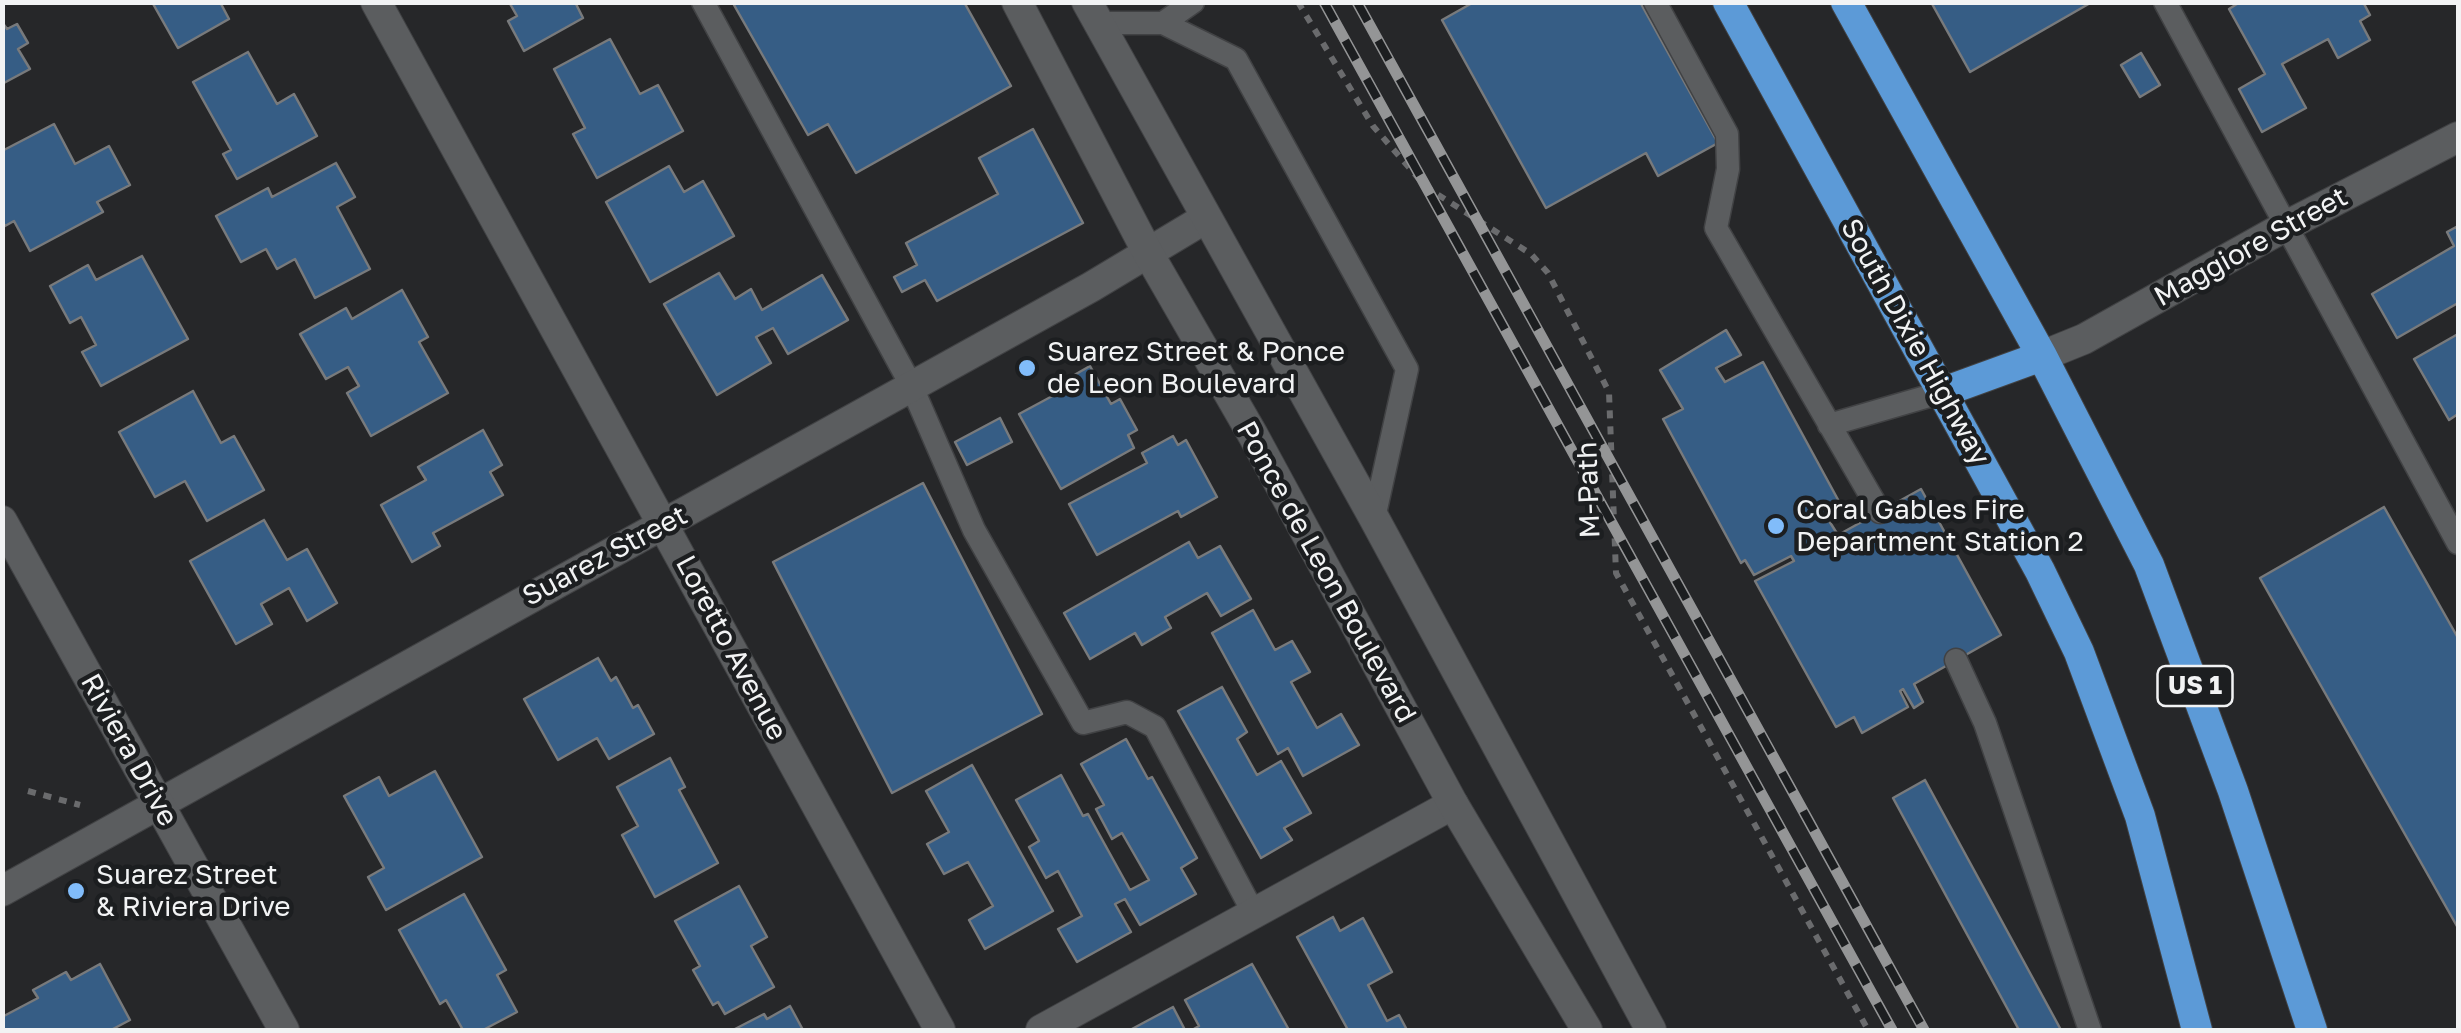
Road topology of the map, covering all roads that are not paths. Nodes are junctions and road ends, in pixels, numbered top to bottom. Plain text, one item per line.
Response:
1 (376, 2) edge
2 (702, 2) edge
3 (1017, 2) edge
4 (1193, 2) edge
5 (1655, 2) edge
6 (1728, 2) edge
7 (1846, 2) edge
8 (2165, 2) edge
9 (1093, 12) edge
10 (1163, 23) junction
11 (2458, 136) edge
12 (1206, 218) junction
13 (2284, 228) junction
14 (1148, 252) junction
15 (2042, 356) junction
16 (911, 385) junction
17 (1943, 392) junction
18 (1829, 425) junction
19 (1880, 512) dead end
20 (1374, 518) junction
21 (2, 521) edge
22 (664, 525) junction
23 (2458, 543) edge
24 (1956, 660) dead end
25 (1453, 804) junction
26 (160, 806) junction
27 (2, 892) edge
28 (1253, 912) junction
29 (284, 1030) edge
30 (940, 1030) edge
31 (1041, 1030) edge
32 (1587, 1030) edge
33 (1650, 1030) edge
34 (2090, 1030) edge
35 (2197, 1030) edge
36 (2312, 1030) edge

1 - 22 street, Loretto Avenue
2 - 16 lane
3 - 14 street, Ponce de Leon Boulevard
4 - 10 lane
5 - 18 lane
6 - 17 highway, South Dixie Highway
7 - 15 highway, US 1
8 - 13 lane
9 - 10 lane
9 - 12 street
10 - 20 lane
11 - 13 street, Maggiore Street
12 - 14 street, Suarez Street
12 - 20 street
13 - 15 street, Maggiore Street
13 - 23 lane
14 - 16 street, Suarez Street
14 - 25 street, Ponce de Leon Boulevard
15 - 17 highway
15 - 36 highway, US 1
16 - 22 street, Suarez Street
16 - 28 lane
17 - 18 lane
17 - 35 highway, South Dixie Highway
18 - 19 lane
20 - 33 street
21 - 26 street, Riviera Drive
22 - 26 street, Suarez Street
22 - 30 street, Loretto Avenue
24 - 34 lane
25 - 28 street
25 - 32 street, Ponce de Leon Boulevard
26 - 27 street, Suarez Street
26 - 29 street, Riviera Drive
28 - 31 street

